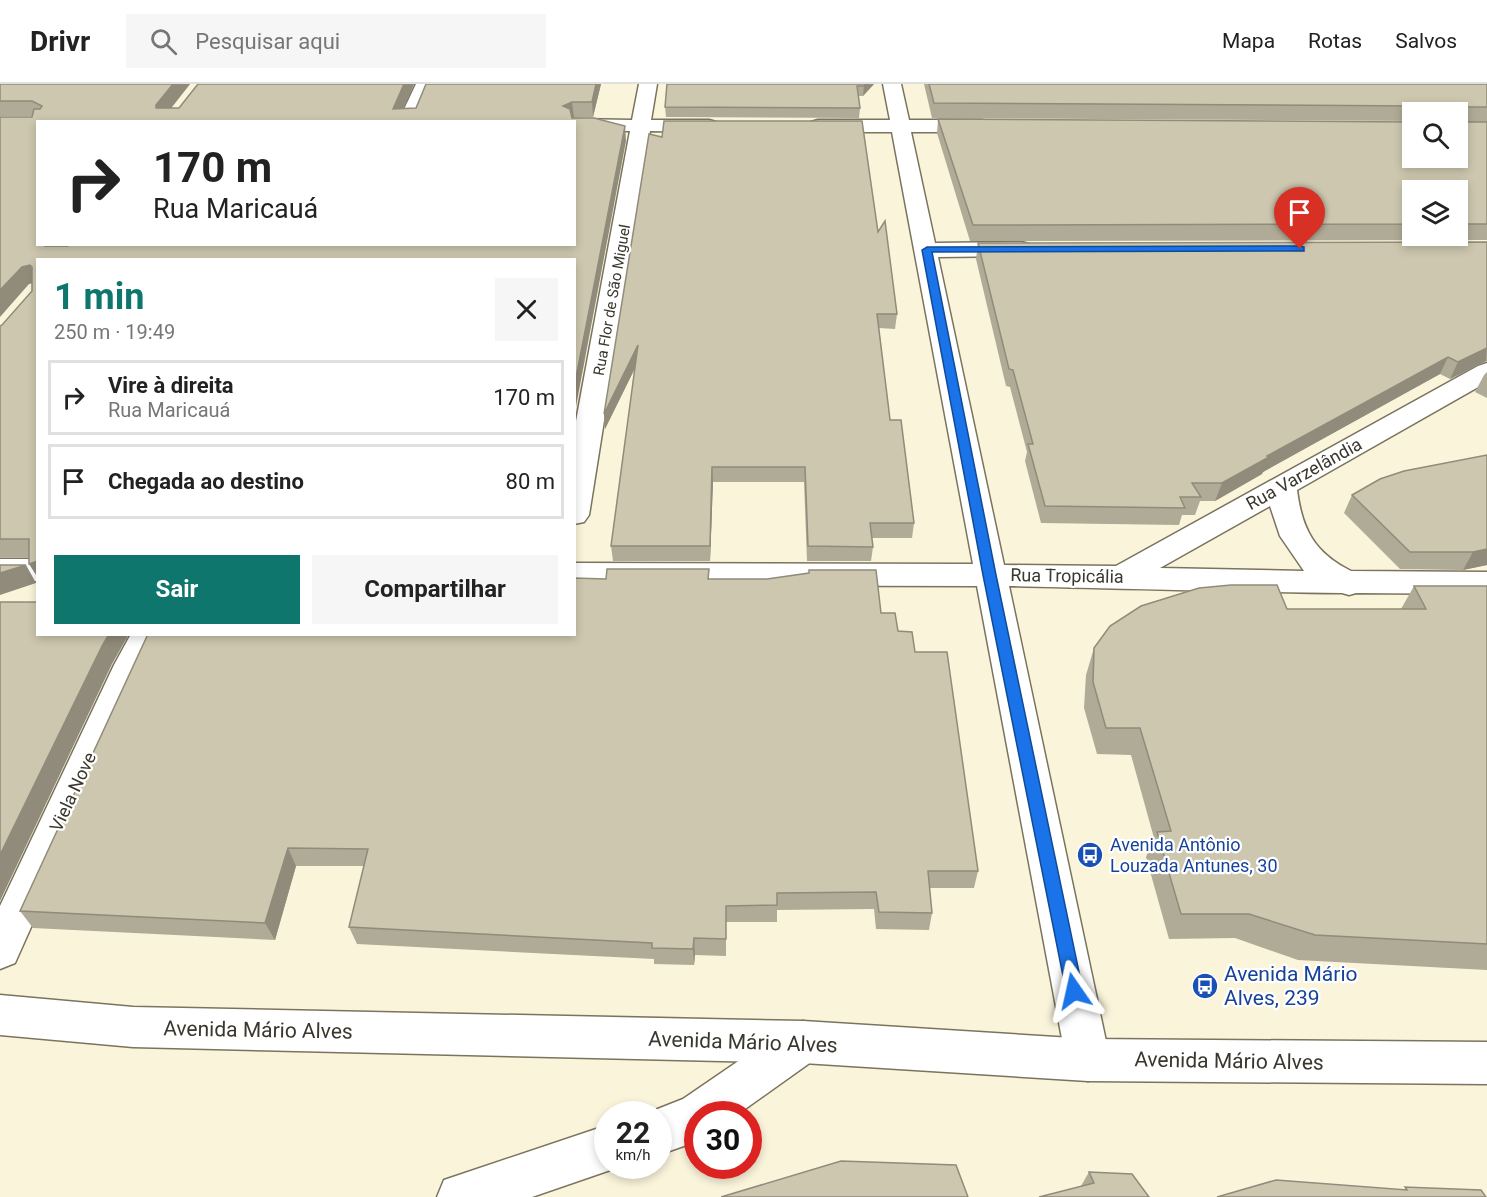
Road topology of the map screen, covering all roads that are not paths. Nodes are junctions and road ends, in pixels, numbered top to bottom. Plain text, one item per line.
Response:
1 (425, 84) edge
2 (648, 84) edge
3 (892, 84) edge
4 (408, 120) edge
5 (576, 125) edge
6 (641, 126) junction
7 (724, 126) edge
8 (795, 126) edge
9 (901, 126) junction
10 (997, 126) edge
11 (1046, 249) edge
12 (927, 250) junction
13 (1487, 371) edge
14 (1282, 486) junction
15 (576, 503) edge
16 (0, 570) edge
17 (36, 570) edge
18 (576, 574) edge
19 (990, 575) junction
20 (1121, 577) junction
21 (1350, 584) junction
22 (1487, 584) edge
23 (147, 636) edge
24 (0, 950) edge
25 (0, 1015) edge
26 (803, 1042) junction
27 (1088, 1060) junction
28 (1487, 1064) edge
29 (719, 1101) edge
30 (594, 1154) edge
31 (461, 1197) edge

1 - 4 street
2 - 6 street, Rua Flor de São Miguel
3 - 9 street
5 - 6 street
6 - 7 street
6 - 15 street, Rua Flor de São Miguel
8 - 9 street
9 - 10 street
9 - 12 street
11 - 12 street
12 - 19 street
13 - 14 street, Rua Varzelândia
14 - 20 street, Rua Varzelândia
14 - 21 street
16 - 17 street
18 - 19 street, Rua Tropicália
19 - 20 street, Rua Tropicália
19 - 27 street
20 - 21 street, Rua Tropicália
21 - 22 street, Rua Tropicália
23 - 24 street, Viela Nove
25 - 26 street, Avenida Mário Alves
26 - 27 street, Avenida Mário Alves
26 - 29 street
27 - 28 street, Avenida Mário Alves
30 - 31 street

